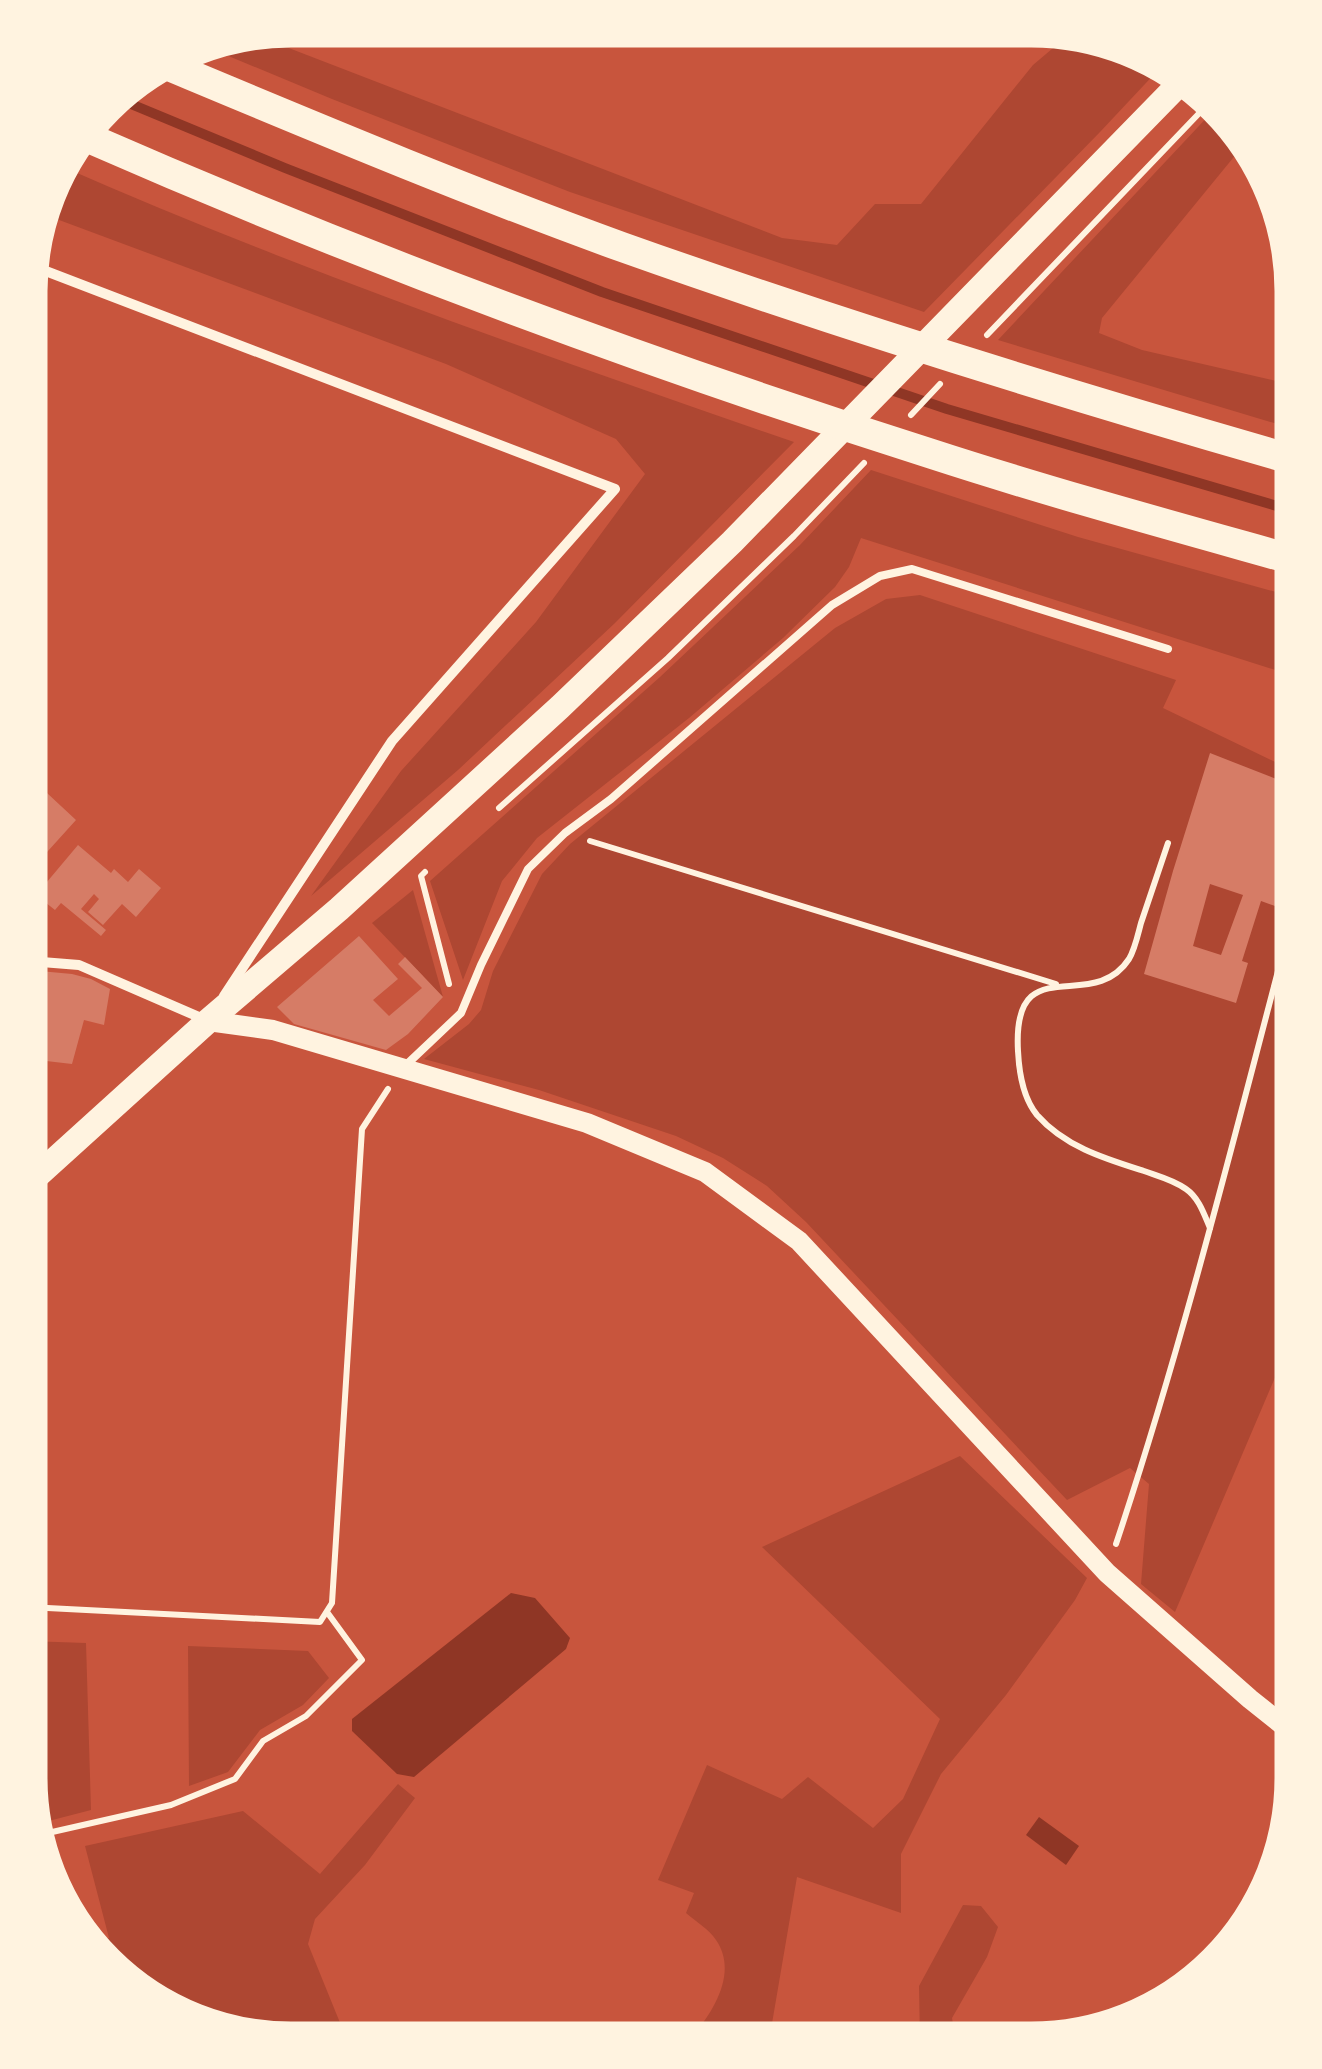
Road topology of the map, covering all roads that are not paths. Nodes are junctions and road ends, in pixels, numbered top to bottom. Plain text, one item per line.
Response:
1 (180, 71) edge
2 (1173, 91) edge
3 (97, 141) edge
4 (46, 271) edge
5 (1277, 455) edge
6 (1277, 555) edge
7 (1168, 649) dead end
8 (45, 962) edge
9 (208, 1020) junction
10 (403, 1068) junction
11 (45, 1169) edge
12 (1276, 1720) edge

1 - 5 highway
2 - 9 main road
3 - 6 highway
4 - 9 street
7 - 10 lane
8 - 9 street
9 - 10 main road
9 - 11 main road
10 - 12 main road

